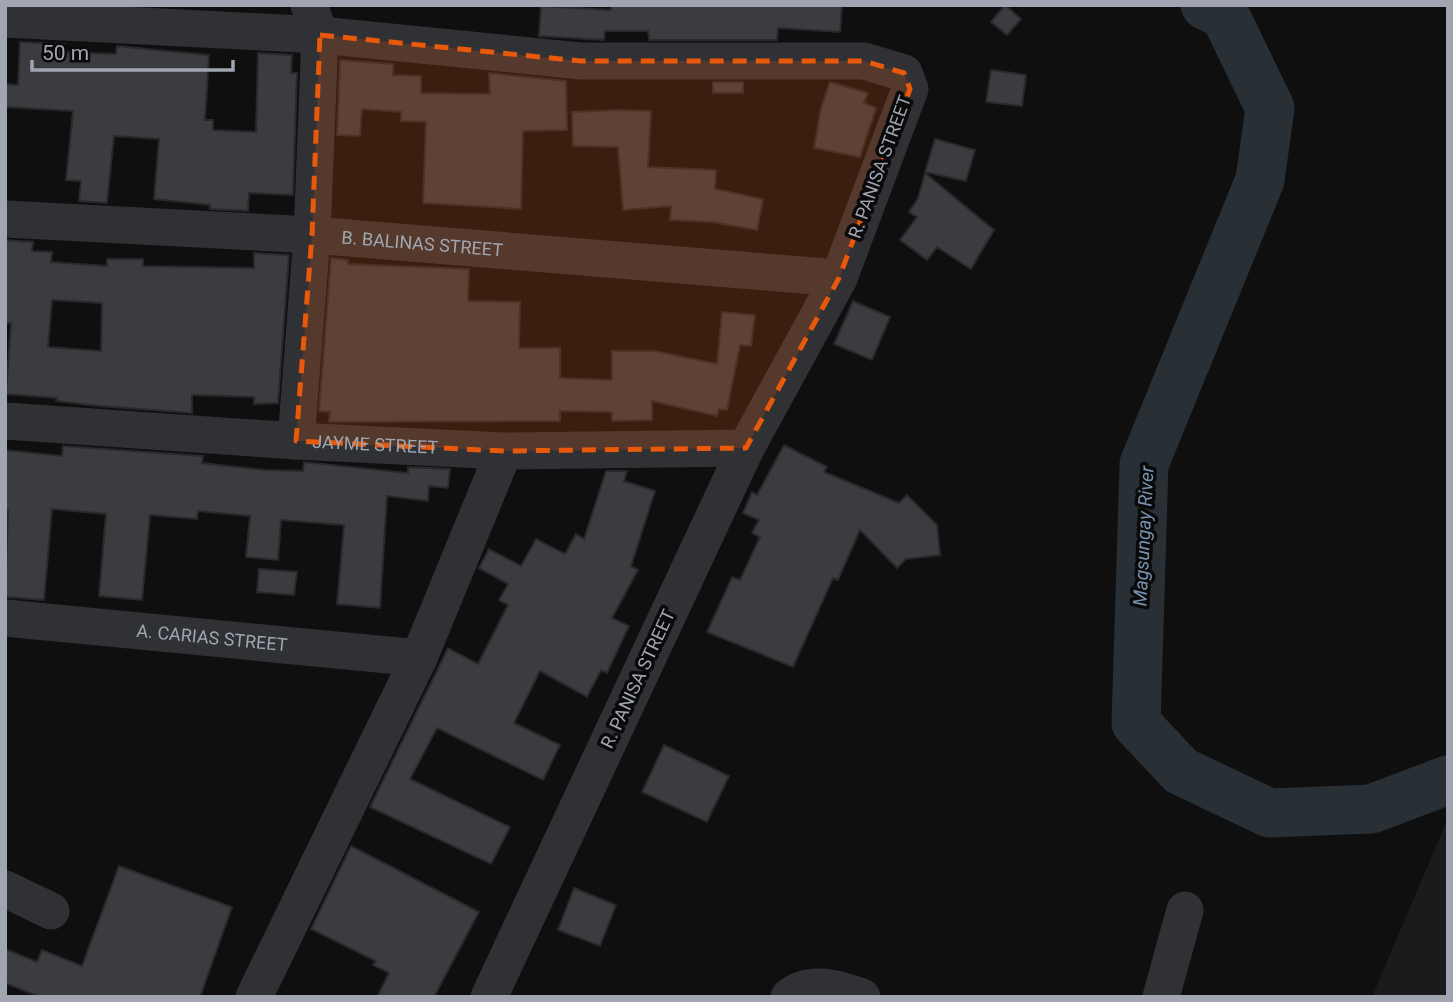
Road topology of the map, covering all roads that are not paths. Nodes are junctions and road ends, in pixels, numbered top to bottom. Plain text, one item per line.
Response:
1 (5, 19) edge
2 (315, 20) edge
3 (5, 219) edge
4 (312, 234) junction
5 (839, 278) junction
6 (5, 421) edge
7 (296, 441) junction
8 (746, 448) junction
9 (504, 451) junction
10 (5, 618) edge
11 (419, 657) junction
12 (5, 889) edge
13 (1185, 910) dead end
14 (51, 911) dead end
15 (254, 997) edge
16 (489, 997) edge
17 (789, 997) edge
18 (862, 997) edge
19 (1161, 997) edge

1 - 2 street, R. PANISA STREET
2 - 4 street
2 - 5 street, R. PANISA STREET
3 - 4 street, B. BALINAS STREET
4 - 5 street, B. BALINAS STREET
4 - 7 street
5 - 8 street, R. PANISA STREET
6 - 7 street, JAYME STREET
7 - 9 street, JAYME STREET
8 - 9 street, JAYME STREET
8 - 16 street, R. PANISA STREET
9 - 11 street
10 - 11 street, A. CARIAS STREET
11 - 15 street
12 - 14 street
13 - 19 street
17 - 18 street

